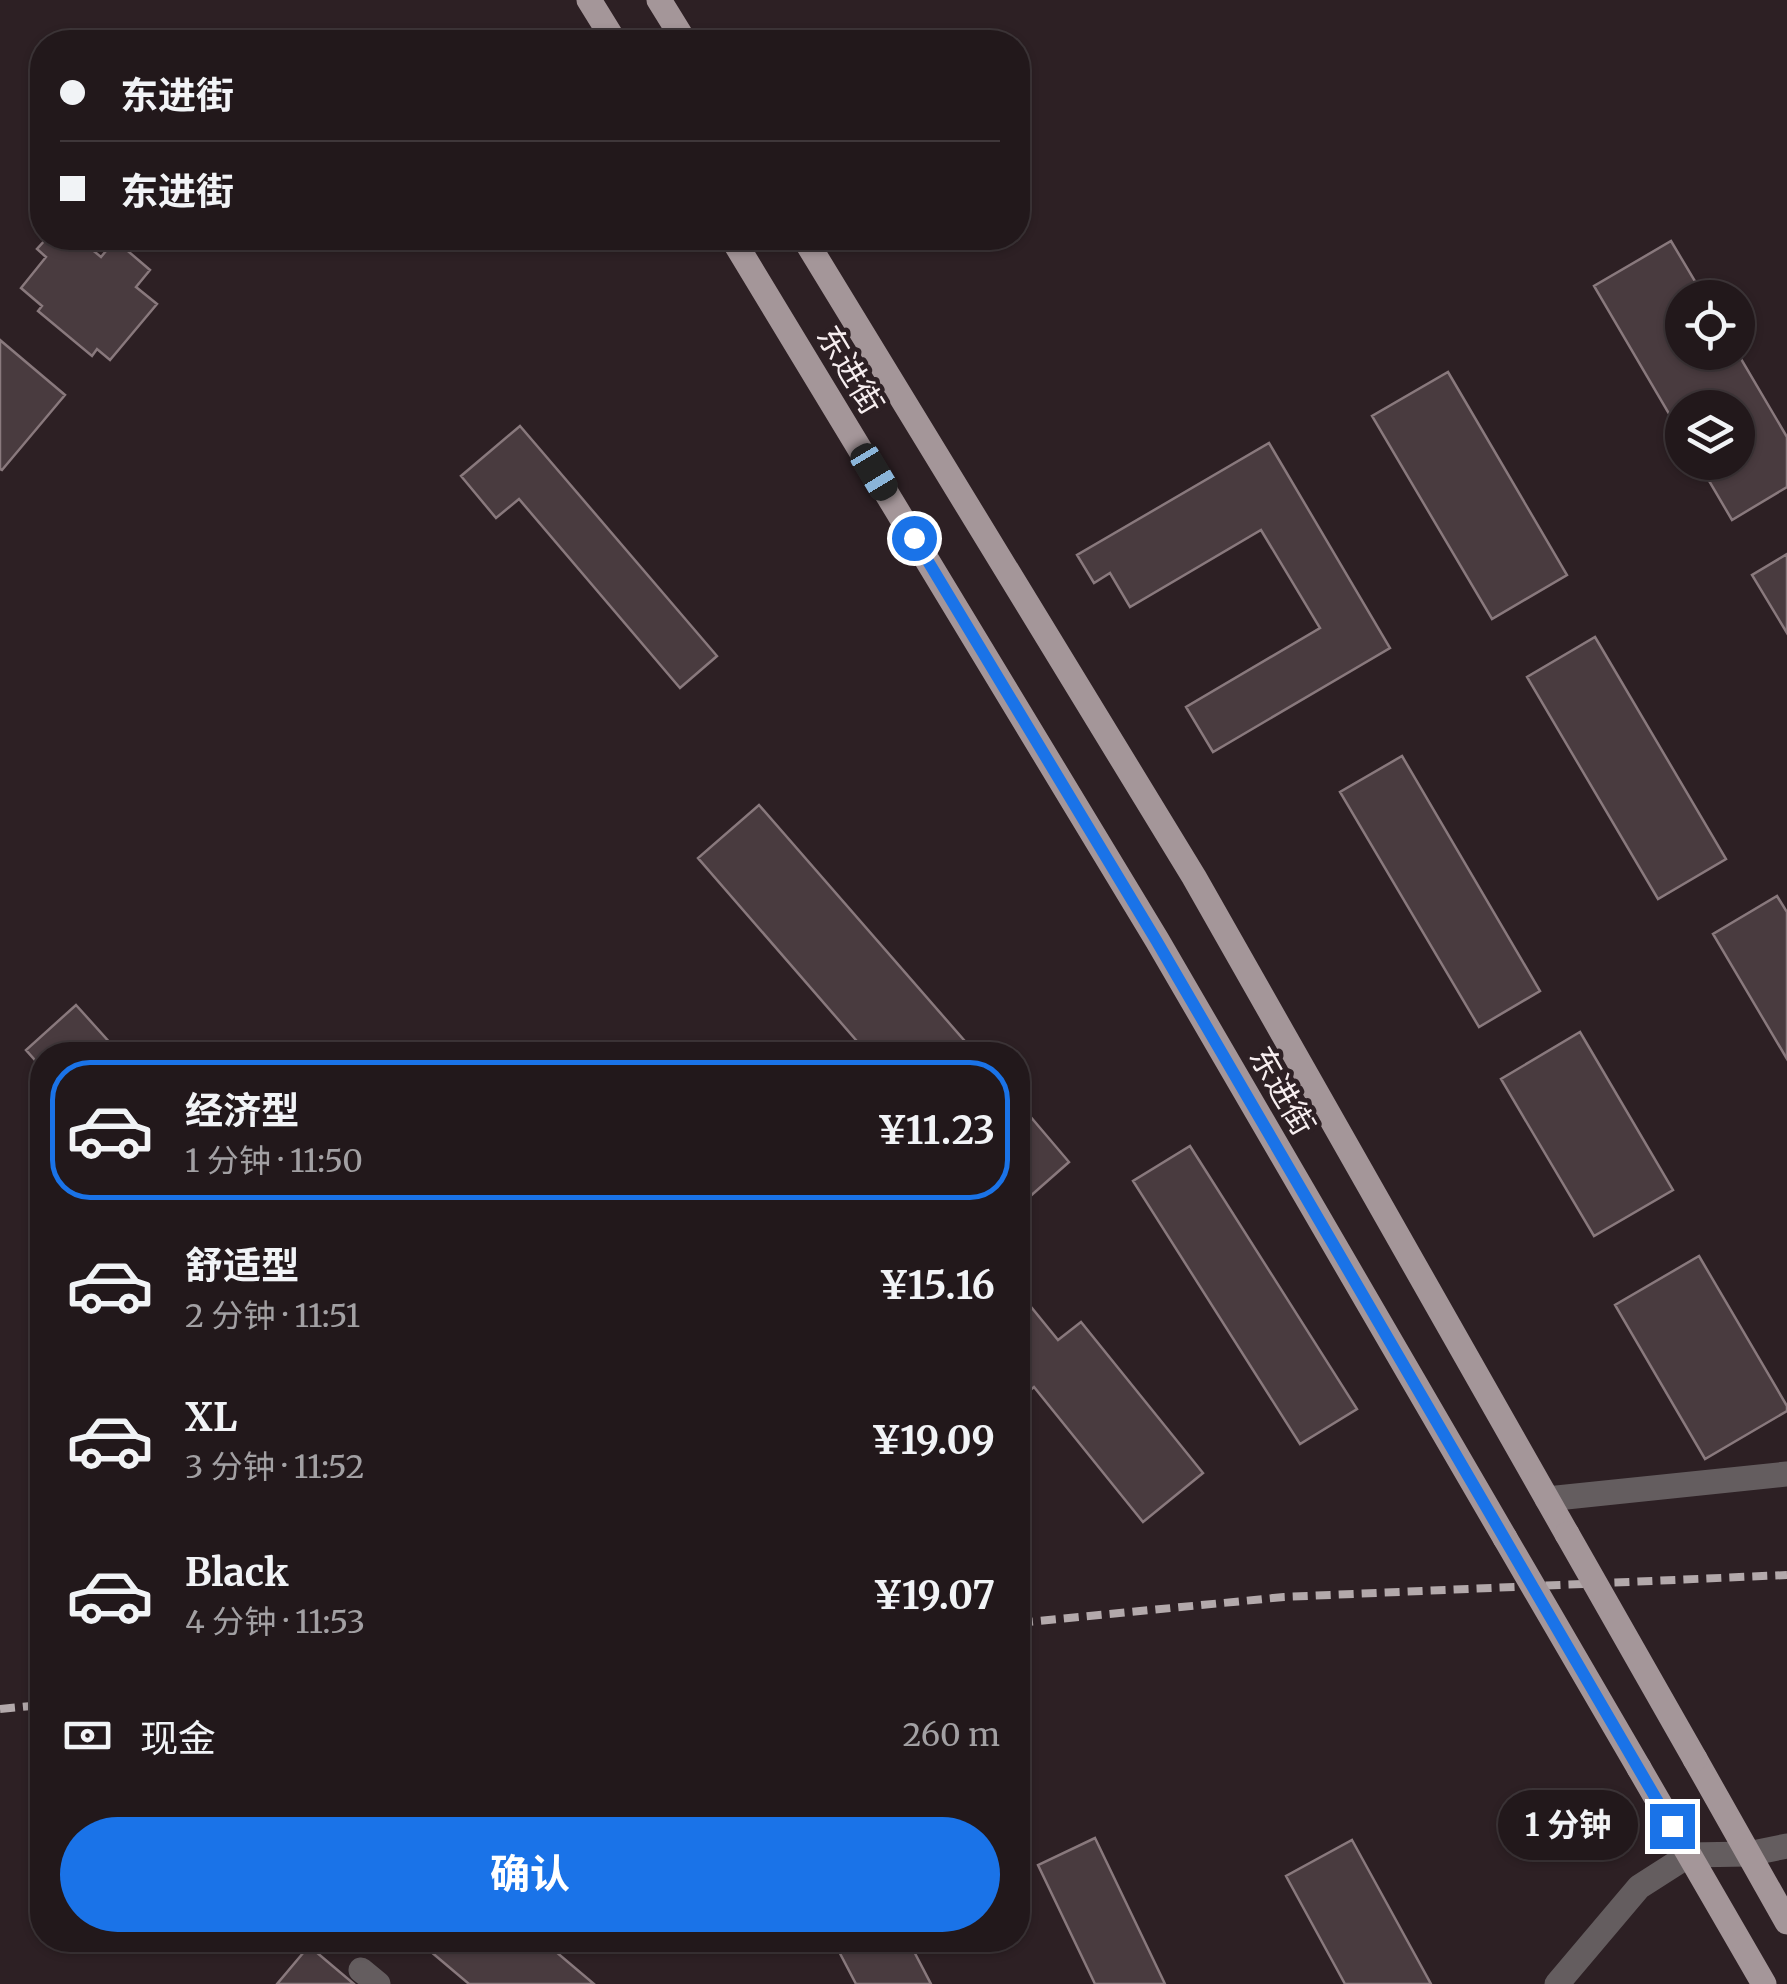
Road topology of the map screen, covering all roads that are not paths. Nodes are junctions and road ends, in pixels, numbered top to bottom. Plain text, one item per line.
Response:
1 (589, 0) edge
2 (659, 0) edge
3 (608, 30) edge
4 (678, 30) edge
5 (739, 250) edge
6 (811, 250) edge
7 (1787, 1474) edge
8 (1547, 1500) junction
9 (1787, 1846) edge
10 (1748, 1854) junction
11 (1689, 1855) junction
12 (1787, 1922) edge
13 (1557, 1984) edge
14 (1764, 1984) edge

1 - 3 main road
2 - 4 main road
5 - 11 main road, 东进街, bridge
6 - 8 main road, 东进街
7 - 8 street
8 - 10 main road, 东进街, bridge
9 - 10 street
10 - 11 street
10 - 12 main road, 东进街
11 - 13 street
11 - 14 main road, 东进街

